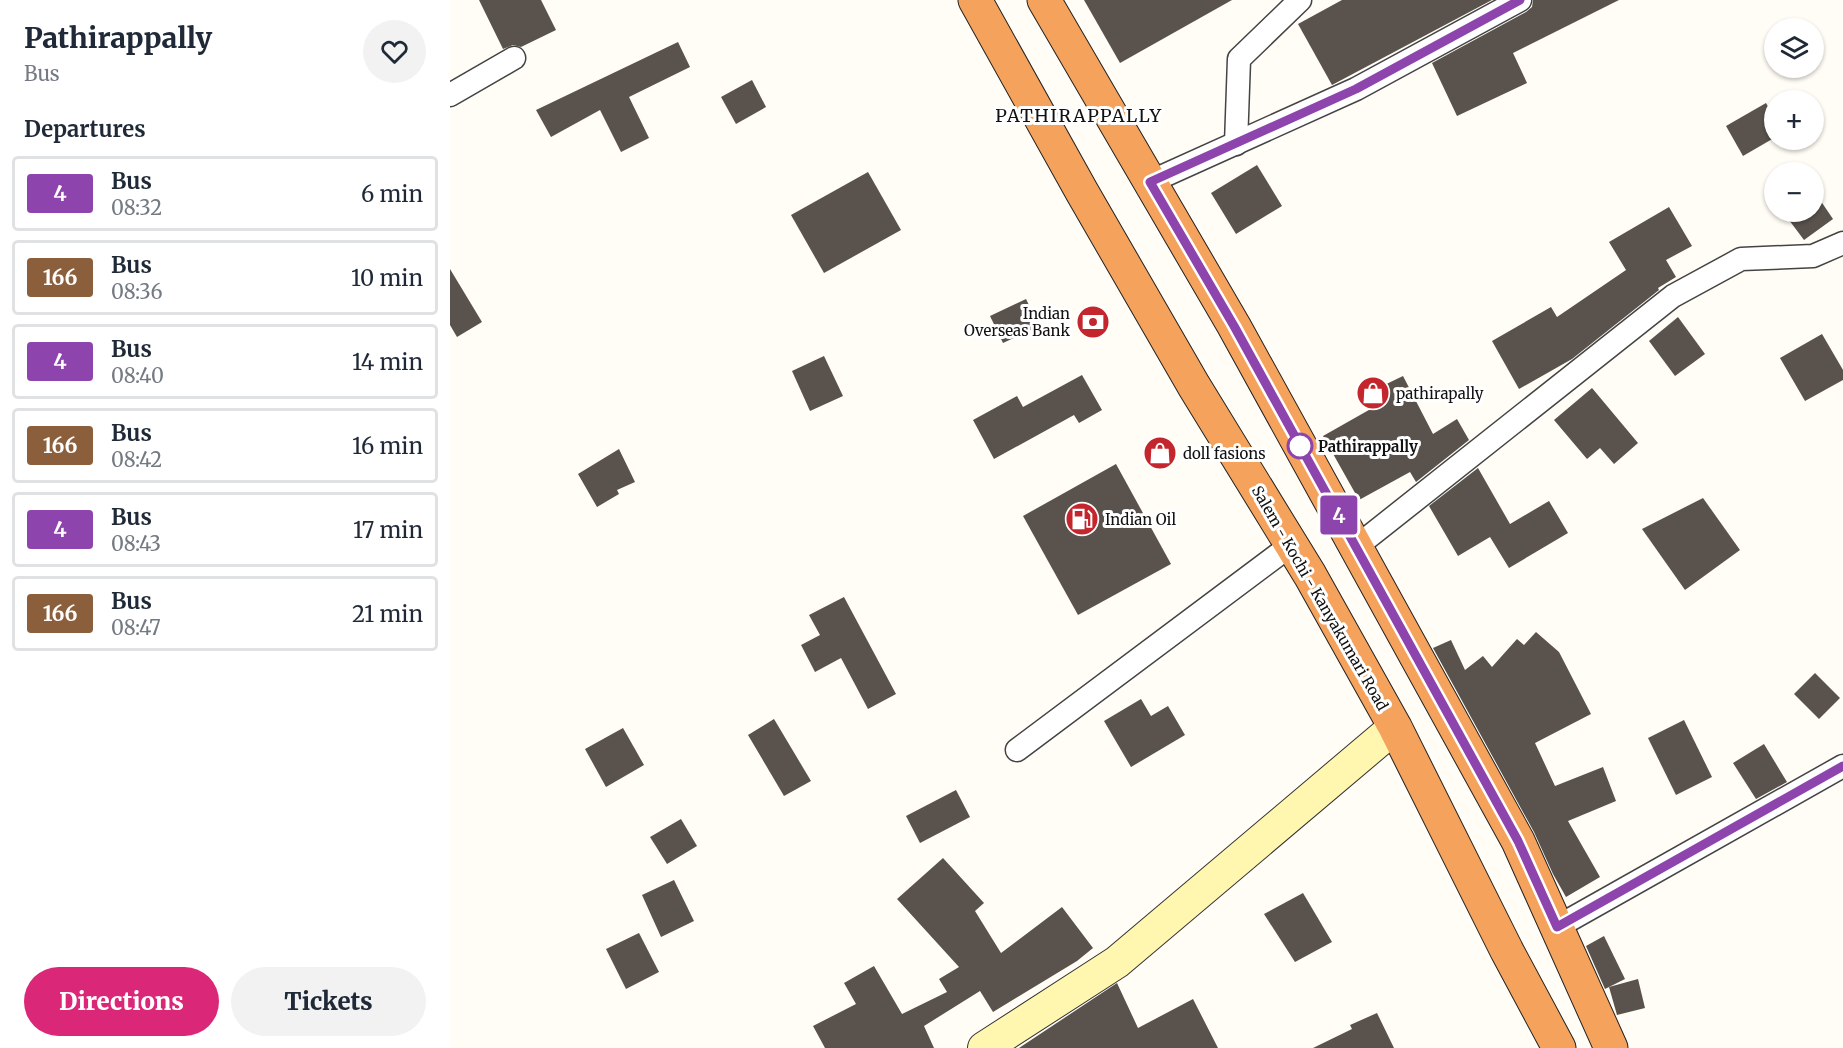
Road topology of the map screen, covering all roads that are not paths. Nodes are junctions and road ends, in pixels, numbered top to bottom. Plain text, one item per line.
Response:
1 (975, 0) edge
2 (1044, 0) edge
3 (1300, 0) edge
4 (1520, 0) edge
5 (514, 58) dead end
6 (450, 95) edge
7 (1236, 144) junction
8 (1150, 182) junction
9 (1843, 243) edge
10 (1291, 545) junction
11 (1356, 547) junction
12 (1395, 727) junction
13 (1017, 750) dead end
14 (1843, 766) edge
15 (1557, 927) junction
16 (984, 1048) edge
17 (1559, 1048) edge
18 (1611, 1048) edge

1 - 10 highway, Salem - Kochi - Kanyakumari Road
2 - 8 highway
3 - 7 street
4 - 7 street
5 - 6 street
7 - 8 street
8 - 11 highway
9 - 11 street
10 - 12 highway, Salem - Kochi - Kanyakumari Road
10 - 13 street
11 - 15 highway
12 - 16 main road
12 - 17 highway, Salem - Kochi - Kanyakumari Road
14 - 15 street
15 - 18 highway

